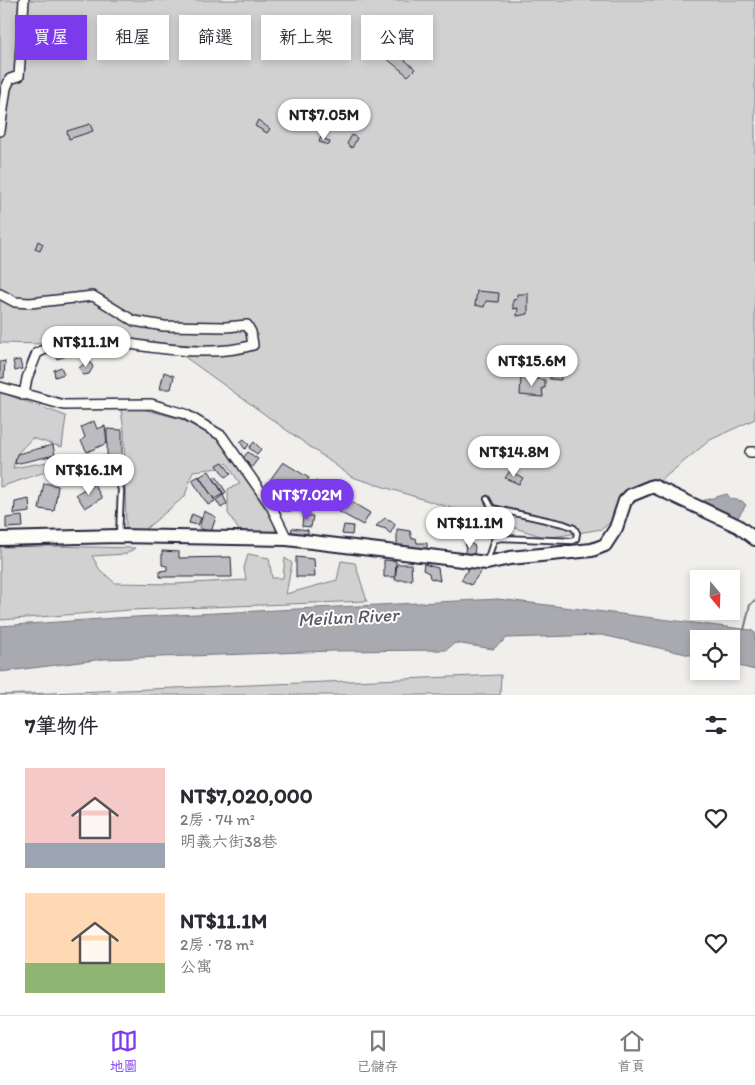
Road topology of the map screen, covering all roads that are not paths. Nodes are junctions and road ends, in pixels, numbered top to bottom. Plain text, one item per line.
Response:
1 (24, 0) edge
2 (0, 131) edge
3 (0, 294) edge
4 (0, 387) edge
5 (24, 395) junction
6 (117, 475) dead end
7 (487, 499) dead end
8 (118, 536) junction
9 (755, 538) edge
10 (0, 539) edge
11 (287, 539) junction
12 (487, 563) junction

1 - 2 street
3 - 5 street
4 - 5 street
5 - 11 street
6 - 8 lane
7 - 12 lane
8 - 10 street
8 - 11 street
9 - 12 street
11 - 12 street

